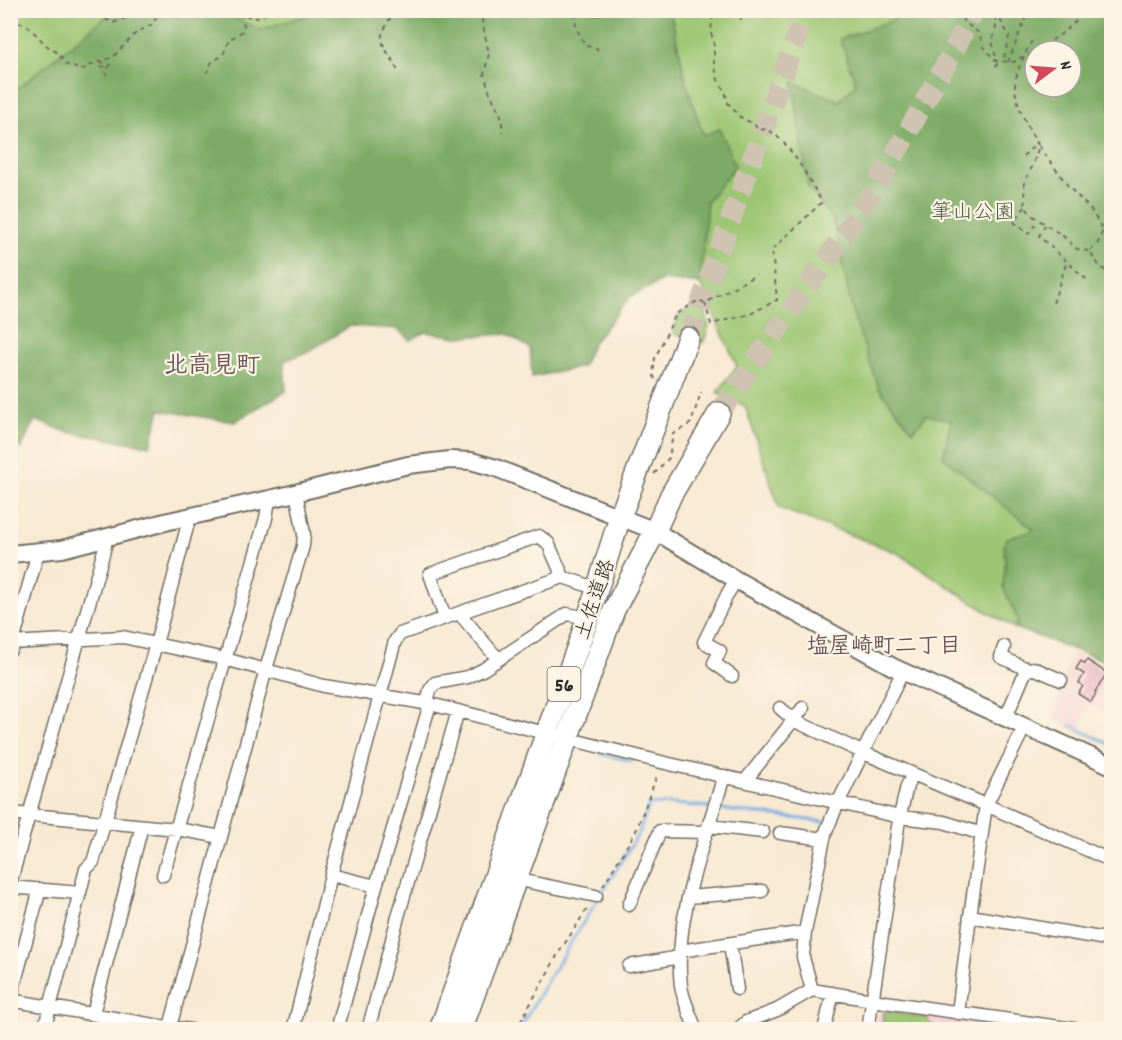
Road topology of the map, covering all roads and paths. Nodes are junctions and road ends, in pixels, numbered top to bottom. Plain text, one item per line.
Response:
1 (91, 10) edge
2 (145, 10) edge
3 (162, 10) edge
4 (240, 10) edge
5 (274, 10) edge
6 (405, 10) edge
7 (482, 10) edge
8 (583, 10) edge
9 (713, 10) edge
10 (736, 10) edge
11 (958, 10) edge
12 (1029, 10) edge
13 (1088, 10) edge
14 (994, 11) edge
15 (242, 15) junction
16 (10, 20) edge
17 (741, 20) dead end
18 (1053, 39) edge
19 (598, 54) dead end
20 (1023, 57) joint
21 (106, 60) junction
22 (997, 61) junction
23 (1003, 62) junction
24 (1008, 62) junction
25 (1014, 62) junction
26 (1020, 66) junction
27 (996, 67) dead end
28 (397, 70) dead end
29 (206, 73) dead end
30 (107, 75) dead end
31 (502, 132) dead end
32 (1038, 144) junction
33 (1023, 156) dead end
34 (1025, 207) junction
35 (1039, 220) junction
36 (1045, 225) junction
37 (1103, 230) junction
38 (1112, 238) edge
39 (1089, 251) junction
40 (1066, 261) junction
41 (1112, 277) edge
42 (1088, 281) dead end
43 (705, 303) dead end
44 (1053, 303) dead end
45 (688, 338) tunnel mouth
46 (701, 392) dead end
47 (719, 413) tunnel mouth
48 (651, 481) dead end
49 (296, 492) junction
50 (266, 499) junction
51 (190, 516) junction
52 (620, 517) junction
53 (655, 531) junction
54 (103, 538) junction
55 (38, 552) junction
56 (10, 554) edge
57 (563, 577) junction
58 (736, 580) junction
59 (597, 589) junction
60 (459, 613) junction
61 (445, 618) junction
62 (588, 618) junction
63 (79, 640) junction
64 (156, 644) junction
65 (11, 645) edge
66 (1004, 647) dead end
67 (225, 659) junction
68 (498, 659) junction
69 (1027, 668) junction
70 (266, 669) junction
71 (903, 671) junction
72 (732, 676) dead end
73 (1061, 680) dead end
74 (380, 697) junction
75 (428, 704) junction
76 (780, 708) dead end
77 (804, 708) dead end
78 (458, 711) junction
79 (1006, 717) junction
80 (795, 721) junction
81 (1025, 726) junction
82 (557, 736) junction
83 (864, 753) junction
84 (1112, 766) edge
85 (913, 774) junction
86 (724, 776) junction
87 (745, 781) junction
88 (838, 803) junction
89 (986, 805) junction
90 (10, 813) edge
91 (29, 814) junction
92 (900, 817) junction
93 (104, 822) junction
94 (142, 826) junction
95 (177, 829) junction
96 (708, 829) junction
97 (763, 832) dead end
98 (780, 833) dead end
99 (982, 834) junction
100 (221, 837) junction
101 (824, 839) junction
102 (1112, 861) edge
103 (163, 874) dead end
104 (331, 874) junction
105 (515, 879) junction
106 (10, 885) edge
107 (376, 886) junction
108 (40, 889) junction
109 (762, 891) dead end
110 (80, 893) junction
111 (596, 896) dead end
112 (688, 897) junction
113 (629, 905) dead end
114 (970, 916) junction
115 (805, 932) junction
116 (1112, 940) edge
117 (730, 944) junction
118 (680, 954) junction
119 (628, 966) dead end
120 (737, 989) dead end
121 (812, 990) junction
122 (832, 993) junction
123 (872, 1000) junction
124 (50, 1007) junction
125 (958, 1013) junction
126 (93, 1014) junction
127 (170, 1027) junction
128 (44, 1029) edge
129 (187, 1029) edge
130 (293, 1029) edge
131 (337, 1029) edge
132 (368, 1029) edge
133 (440, 1029) edge
134 (461, 1029) edge
135 (696, 1029) edge
136 (737, 1029) edge
137 (824, 1029) edge
138 (868, 1029) edge
139 (1081, 1029) edge

1 - 2 path
3 - 21 path
4 - 15 path
5 - 15 path
6 - 28 path
7 - 31 path
8 - 19 path
9 - 43 path
10 - 17 path
11 - 22 path
12 - 24 path
13 - 18 path
14 - 22 path
14 - 23 path
15 - 29 path
16 - 21 path
20 - 25 path
20 - 26 path
21 - 30 path
22 - 23 path
22 - 27 path
23 - 24 path
24 - 25 path
25 - 26 path
26 - 32 path
32 - 33 path
32 - 34 path
32 - 37 path
34 - 35 path
34 - 35 path
35 - 36 path
36 - 39 path
36 - 40 path
37 - 38 path
37 - 39 path
39 - 41 path
40 - 42 path
40 - 44 path
45 - 52 highway, 土佐道路 / 56
46 - 48 path
47 - 53 highway, 土佐道路 / 56
49 - 50 street
49 - 52 street
49 - 70 street
50 - 51 street
50 - 67 street
51 - 54 street
51 - 64 street
52 - 53 street
52 - 59 highway, 土佐道路 / 56
53 - 58 street
53 - 82 highway, 土佐道路 / 56
54 - 55 street
54 - 63 street
55 - 56 street
55 - 65 street
57 - 59 street
57 - 60 street
57 - 61 street
58 - 71 street
58 - 72 street
59 - 62 highway, 土佐道路 / 56
60 - 61 street
60 - 68 street
61 - 74 street
62 - 68 street
62 - 82 highway, 土佐道路 / 56
63 - 64 street
63 - 65 street
63 - 91 street
64 - 67 street
64 - 93 street
66 - 69 street
67 - 70 street
67 - 95 street
68 - 75 street
69 - 73 street
69 - 79 street
70 - 74 street
70 - 100 street
71 - 79 street
71 - 83 street
74 - 75 street
74 - 104 street
75 - 78 street
75 - 107 street
76 - 80 street
77 - 80 street
78 - 82 street
78 - 132 street
79 - 81 street
80 - 83 street
80 - 87 street
81 - 84 street
81 - 89 street
82 - 86 street
82 - 105 highway, 土佐道路 / 56
82 - 133 highway, 土佐道路 / 56
83 - 85 street
83 - 88 street
85 - 89 street
85 - 92 street
86 - 87 street
86 - 96 street
87 - 88 street
88 - 92 street
88 - 101 street
89 - 99 street
89 - 102 street
90 - 91 street
91 - 93 street
91 - 106 street
92 - 99 street
92 - 123 street
93 - 94 street
93 - 110 street
94 - 95 street
94 - 126 street
95 - 100 street
95 - 103 street
96 - 97 street
96 - 112 street
96 - 113 street
98 - 101 street
99 - 114 street
100 - 127 street
101 - 115 street
104 - 107 street
104 - 130 street
105 - 111 street
105 - 134 highway, 土佐道路 / 56
106 - 108 street
107 - 131 street
108 - 110 street
108 - 124 street
109 - 112 street
110 - 124 street
112 - 118 street
114 - 116 street
114 - 125 street
115 - 117 street
115 - 121 street
117 - 118 street
117 - 120 street
118 - 119 street
118 - 135 street
121 - 122 street
121 - 136 street
122 - 123 street
122 - 137 street
123 - 125 street
123 - 138 street
124 - 126 street
124 - 128 street
125 - 139 street
126 - 127 street
127 - 129 street

